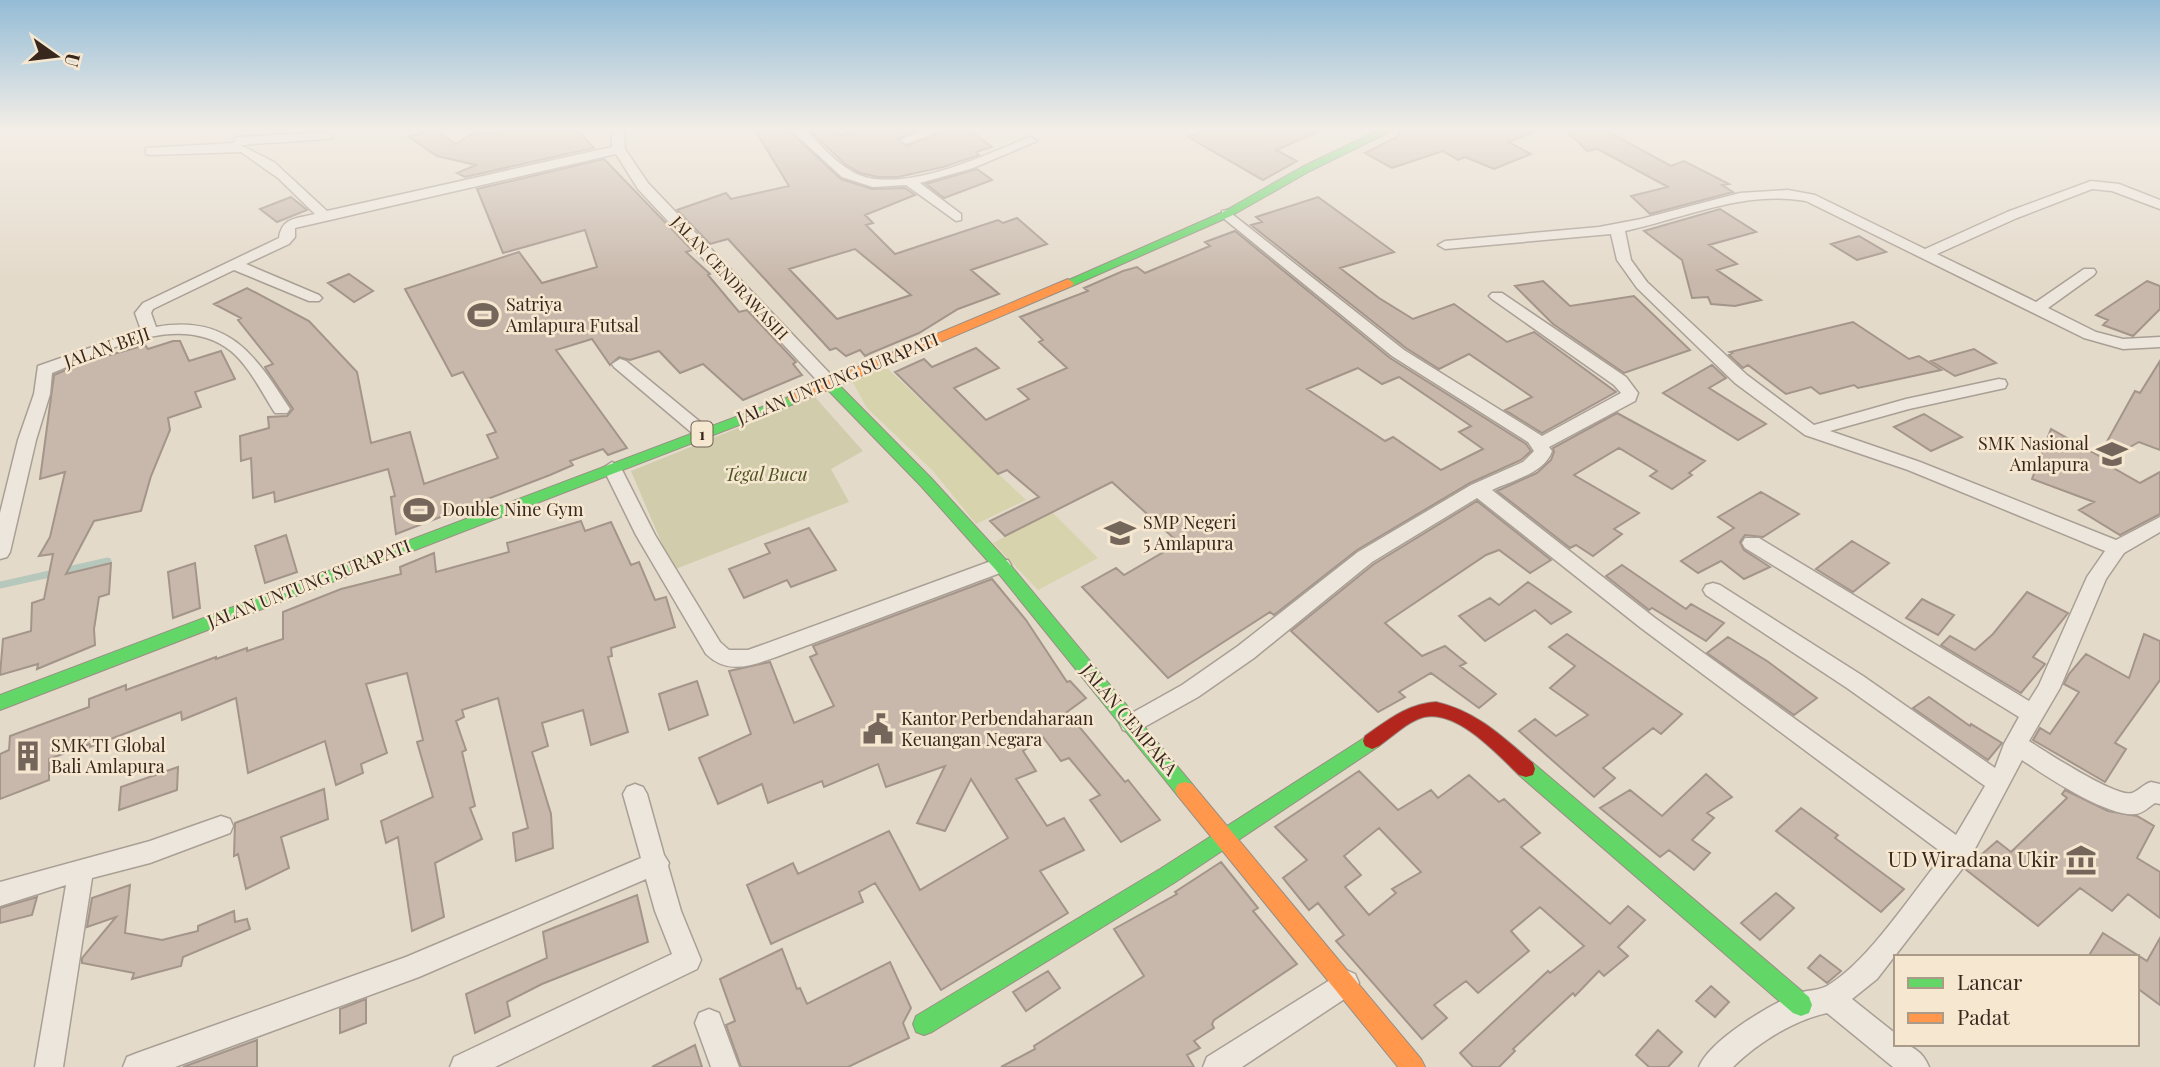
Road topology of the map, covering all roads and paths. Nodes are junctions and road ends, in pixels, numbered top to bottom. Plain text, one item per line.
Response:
1 (286, 180) edge
2 (483, 180) edge
3 (639, 180) edge
4 (863, 180) edge
5 (917, 180) edge
6 (1287, 180) edge
7 (910, 182) junction
8 (2160, 205) edge
9 (1227, 214) junction
10 (324, 216) junction
11 (956, 217) dead end
12 (1617, 229) junction
13 (1445, 244) dead end
14 (1923, 255) junction
15 (233, 265) junction
16 (2090, 272) dead end
17 (1497, 296) dead end
18 (314, 298) dead end
19 (2035, 310) junction
20 (150, 332) junction
21 (2160, 342) edge
22 (620, 364) dead end
23 (1999, 384) dead end
24 (831, 385) junction
25 (281, 409) dead end
26 (1811, 431) junction
27 (704, 434) junction
28 (1540, 444) junction
29 (611, 468) junction
30 (1478, 489) junction
31 (2160, 524) edge
32 (1752, 543) dead end
33 (2117, 548) junction
34 (0, 552) edge
35 (1001, 565) junction
36 (1713, 590) dead end
37 (0, 703) edge
38 (2032, 714) junction
39 (1131, 724) junction
40 (2015, 744) junction
41 (1999, 783) junction
42 (635, 794) dead end
43 (2160, 794) edge
44 (221, 826) dead end
45 (1227, 839) junction
46 (1960, 852) junction
47 (657, 863) junction
48 (81, 870) junction
49 (0, 894) edge
50 (1346, 984) junction
51 (1831, 999) junction
52 (1801, 1005) junction
53 (709, 1023) dead end
54 (924, 1024) dead end
55 (49, 1067) edge
56 (137, 1067) edge
57 (464, 1067) edge
58 (725, 1067) edge
59 (1217, 1067) edge
60 (1413, 1067) edge
61 (1713, 1067) edge
62 (1915, 1067) edge

1 - 10 street
2 - 10 street
3 - 24 street, JALAN CENDRAWASIH
4 - 7 street
5 - 7 street
6 - 9 main road, JALAN UNTUNG SURAPATI / 1
7 - 11 street
8 - 14 street
9 - 24 main road, JALAN UNTUNG SURAPATI / 1
9 - 28 street
10 - 15 street
12 - 13 street
12 - 14 street
12 - 26 street
14 - 19 street
15 - 18 street
15 - 20 street
16 - 19 street
17 - 28 street
19 - 21 street
20 - 25 street, JALAN BEJI
20 - 34 street, JALAN BEJI
22 - 27 street
23 - 26 street
24 - 27 main road, JALAN UNTUNG SURAPATI / 1
24 - 35 main road, JALAN CEMPAKA
26 - 33 street
27 - 29 main road, JALAN UNTUNG SURAPATI / 1
28 - 30 street
29 - 35 street
29 - 37 main road, JALAN UNTUNG SURAPATI / 1
30 - 39 street
30 - 46 street
31 - 33 street
32 - 38 street
33 - 38 street
35 - 39 main road, JALAN CEMPAKA
36 - 41 street
38 - 40 street
39 - 45 main road, JALAN CEMPAKA
40 - 41 street
40 - 43 street
41 - 46 street
42 - 47 street
44 - 48 street
45 - 50 main road, JALAN CEMPAKA
45 - 52 main road
45 - 54 main road
46 - 51 street
47 - 56 street
47 - 57 street
48 - 49 street
48 - 55 street
50 - 59 street
50 - 60 main road, JALAN CEMPAKA
51 - 52 street
51 - 62 street
52 - 61 street
53 - 58 street

